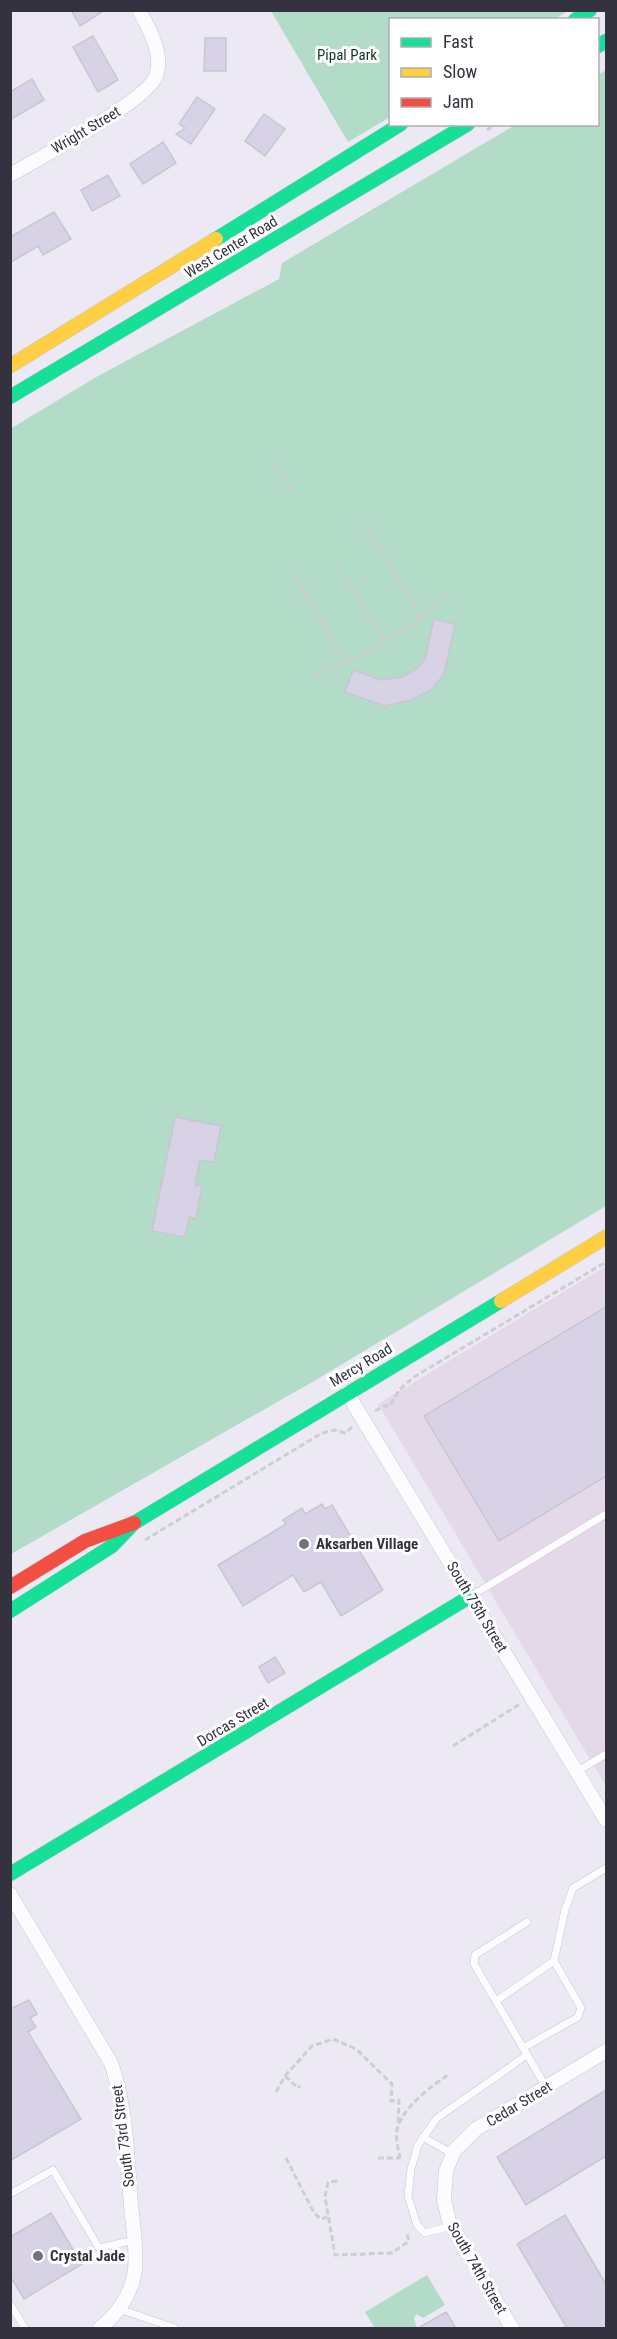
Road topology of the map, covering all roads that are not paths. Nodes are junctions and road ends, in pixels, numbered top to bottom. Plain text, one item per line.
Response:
1 (138, 10) edge
2 (398, 126) edge
3 (465, 126) edge
4 (10, 176) edge
5 (10, 366) edge
6 (10, 396) edge
7 (606, 1237) edge
8 (347, 1393) junction
9 (606, 1514) edge
10 (134, 1523) junction
11 (10, 1587) edge
12 (471, 1596) junction
13 (10, 1611) edge
14 (606, 1754) edge
15 (578, 1771) junction
16 (606, 1820) edge
17 (606, 1868) edge
18 (10, 1874) edge
19 (10, 1894) edge
20 (526, 1922) dead end
21 (554, 1961) junction
22 (497, 2003) junction
23 (606, 2051) edge
24 (525, 2052) junction
25 (546, 2087) junction
26 (423, 2138) junction
27 (453, 2154) junction
28 (446, 2171) joint
29 (10, 2194) edge
30 (452, 2226) junction
31 (134, 2240) junction
32 (10, 2304) edge
33 (119, 2309) junction
34 (160, 2326) edge
35 (25, 2328) edge
36 (100, 2328) edge
37 (176, 2328) edge
38 (512, 2328) edge

1 - 4 street, Wright Street
2 - 5 main road, West Center Road
3 - 6 main road, West Center Road
7 - 8 main road, Mercy Road
8 - 10 main road, Mercy Road
8 - 12 street, South 75th Street
9 - 12 lane
10 - 11 main road, Mercy Road
10 - 13 main road, Mercy Road
12 - 15 street, South 75th Street
12 - 18 main road, Dorcas Street
14 - 15 lane
15 - 16 street, South 75th Street
17 - 21 lane
19 - 31 street, South 73rd Street
20 - 22 lane
21 - 22 lane
21 - 24 lane
22 - 24 lane
23 - 25 street, Cedar Street
24 - 25 lane
24 - 26 lane
25 - 27 street, Cedar Street
26 - 27 lane
26 - 30 lane
27 - 28 street, Cedar Street
28 - 30 street, South 74th Street
29 - 31 lane
30 - 38 street, South 74th Street
31 - 33 street, South 73rd Street
32 - 35 lane
33 - 34 lane
33 - 36 street
34 - 37 lane

